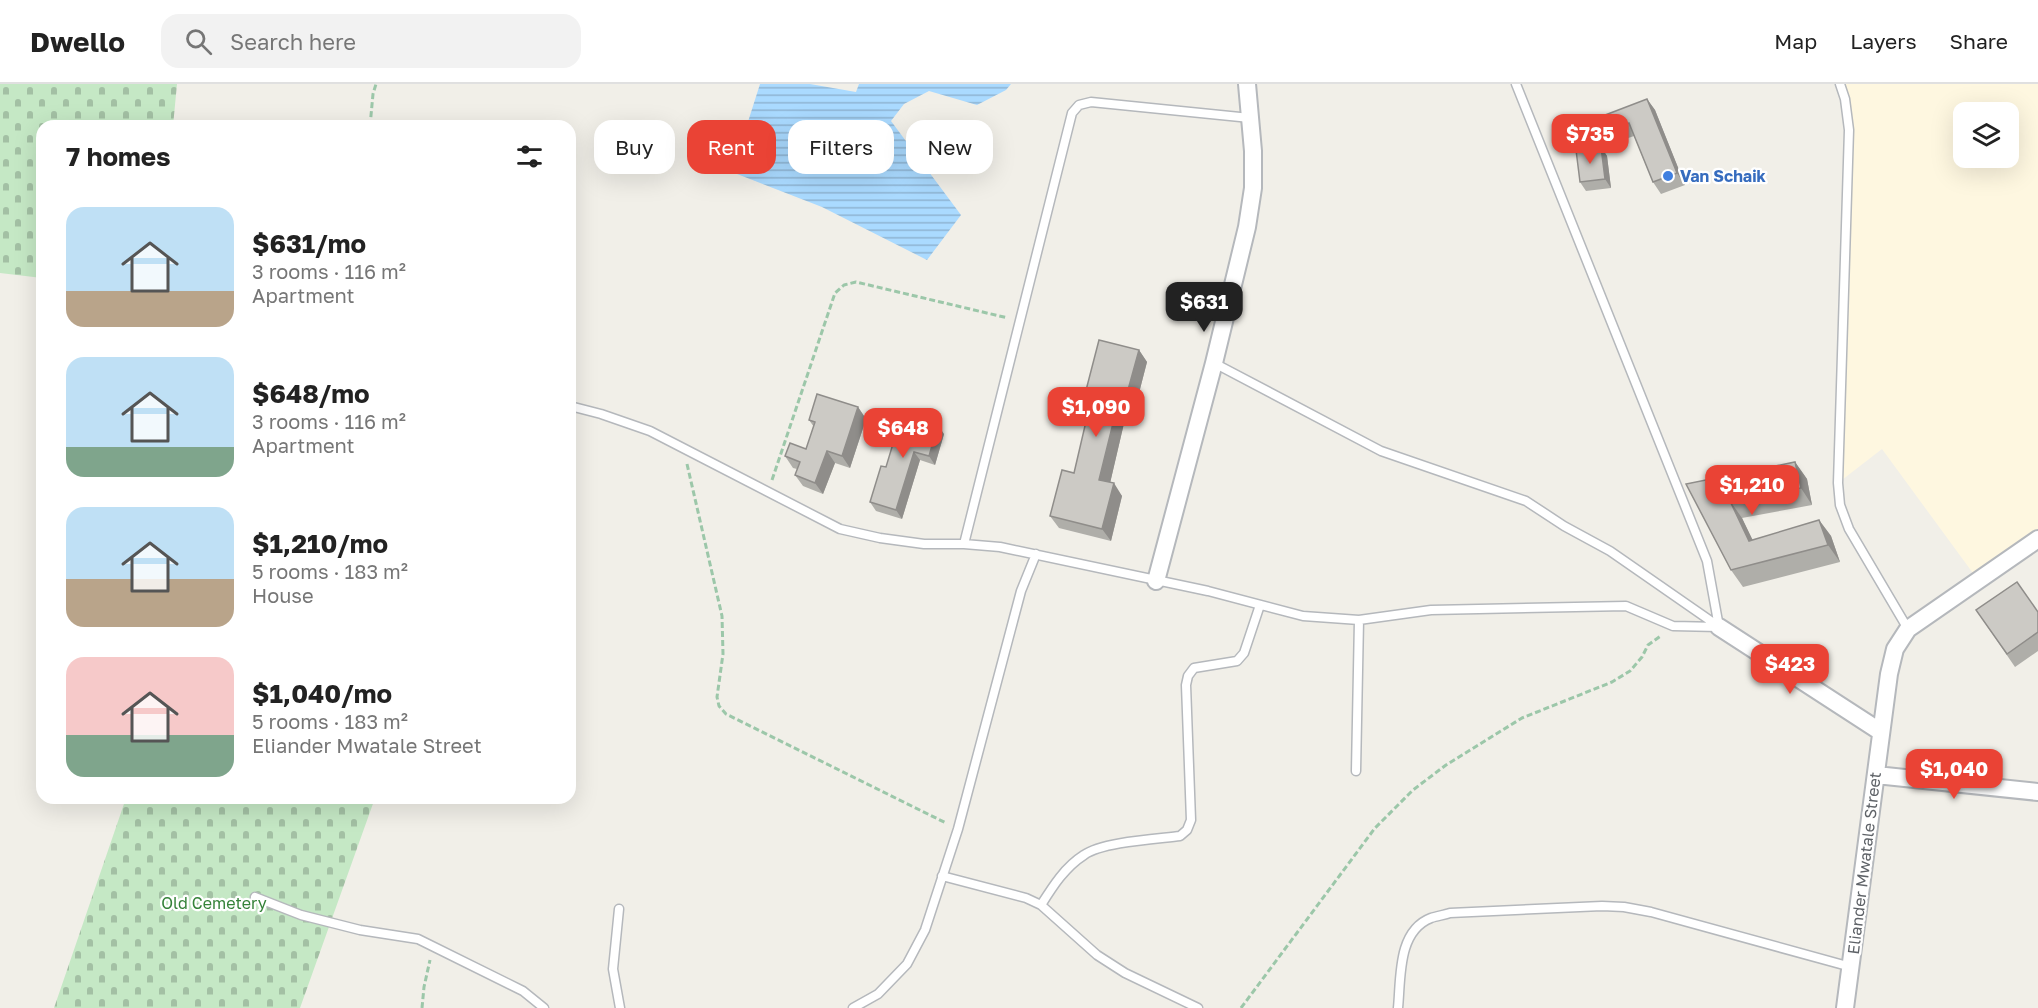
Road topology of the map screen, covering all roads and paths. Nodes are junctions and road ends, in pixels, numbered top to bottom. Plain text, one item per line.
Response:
1 (376, 84) edge
2 (1247, 84) edge
3 (1516, 84) edge
4 (1840, 84) edge
5 (1250, 118) junction
6 (371, 120) edge
7 (1018, 321) junction
8 (1214, 363) junction
9 (576, 408) edge
10 (683, 448) junction
11 (768, 493) junction
12 (2038, 538) edge
13 (964, 544) junction
14 (1036, 554) junction
15 (1156, 581) junction
16 (1260, 605) junction
17 (1359, 620) junction
18 (1673, 626) junction
19 (1719, 627) junction
20 (1908, 629) junction
21 (1881, 732) junction
22 (1356, 771) dead end
23 (1876, 775) junction
24 (2038, 792) edge
25 (958, 829) junction
26 (942, 876) junction
27 (255, 897) dead end
28 (1041, 905) junction
29 (619, 909) dead end
30 (434, 947) junction
31 (1851, 967) junction
32 (422, 1008) edge
33 (544, 1008) edge
34 (620, 1008) edge
35 (853, 1008) edge
36 (1198, 1008) edge
37 (1241, 1008) edge
38 (1398, 1008) edge
39 (1845, 1008) edge

1 - 6 path
2 - 5 street
3 - 19 lane
4 - 20 lane
5 - 7 lane
5 - 8 street
7 - 11 path
7 - 13 lane
8 - 15 street
8 - 19 lane
9 - 10 lane
10 - 11 lane
10 - 25 path
11 - 13 lane
12 - 20 street, Eliander Mwatale Street
13 - 14 lane
14 - 15 lane
14 - 25 lane
15 - 16 lane
16 - 17 lane
16 - 28 lane
17 - 18 lane
17 - 22 lane
18 - 19 lane
18 - 37 path
19 - 21 street
20 - 21 street, Eliander Mwatale Street
21 - 23 street, Eliander Mwatale Street
23 - 24 street
23 - 31 street, Eliander Mwatale Street
25 - 26 lane
26 - 28 lane
26 - 35 lane
27 - 30 lane
28 - 36 lane
29 - 34 lane
30 - 32 path
30 - 33 lane
31 - 38 lane
31 - 39 street, Eliander Mwatale Street

